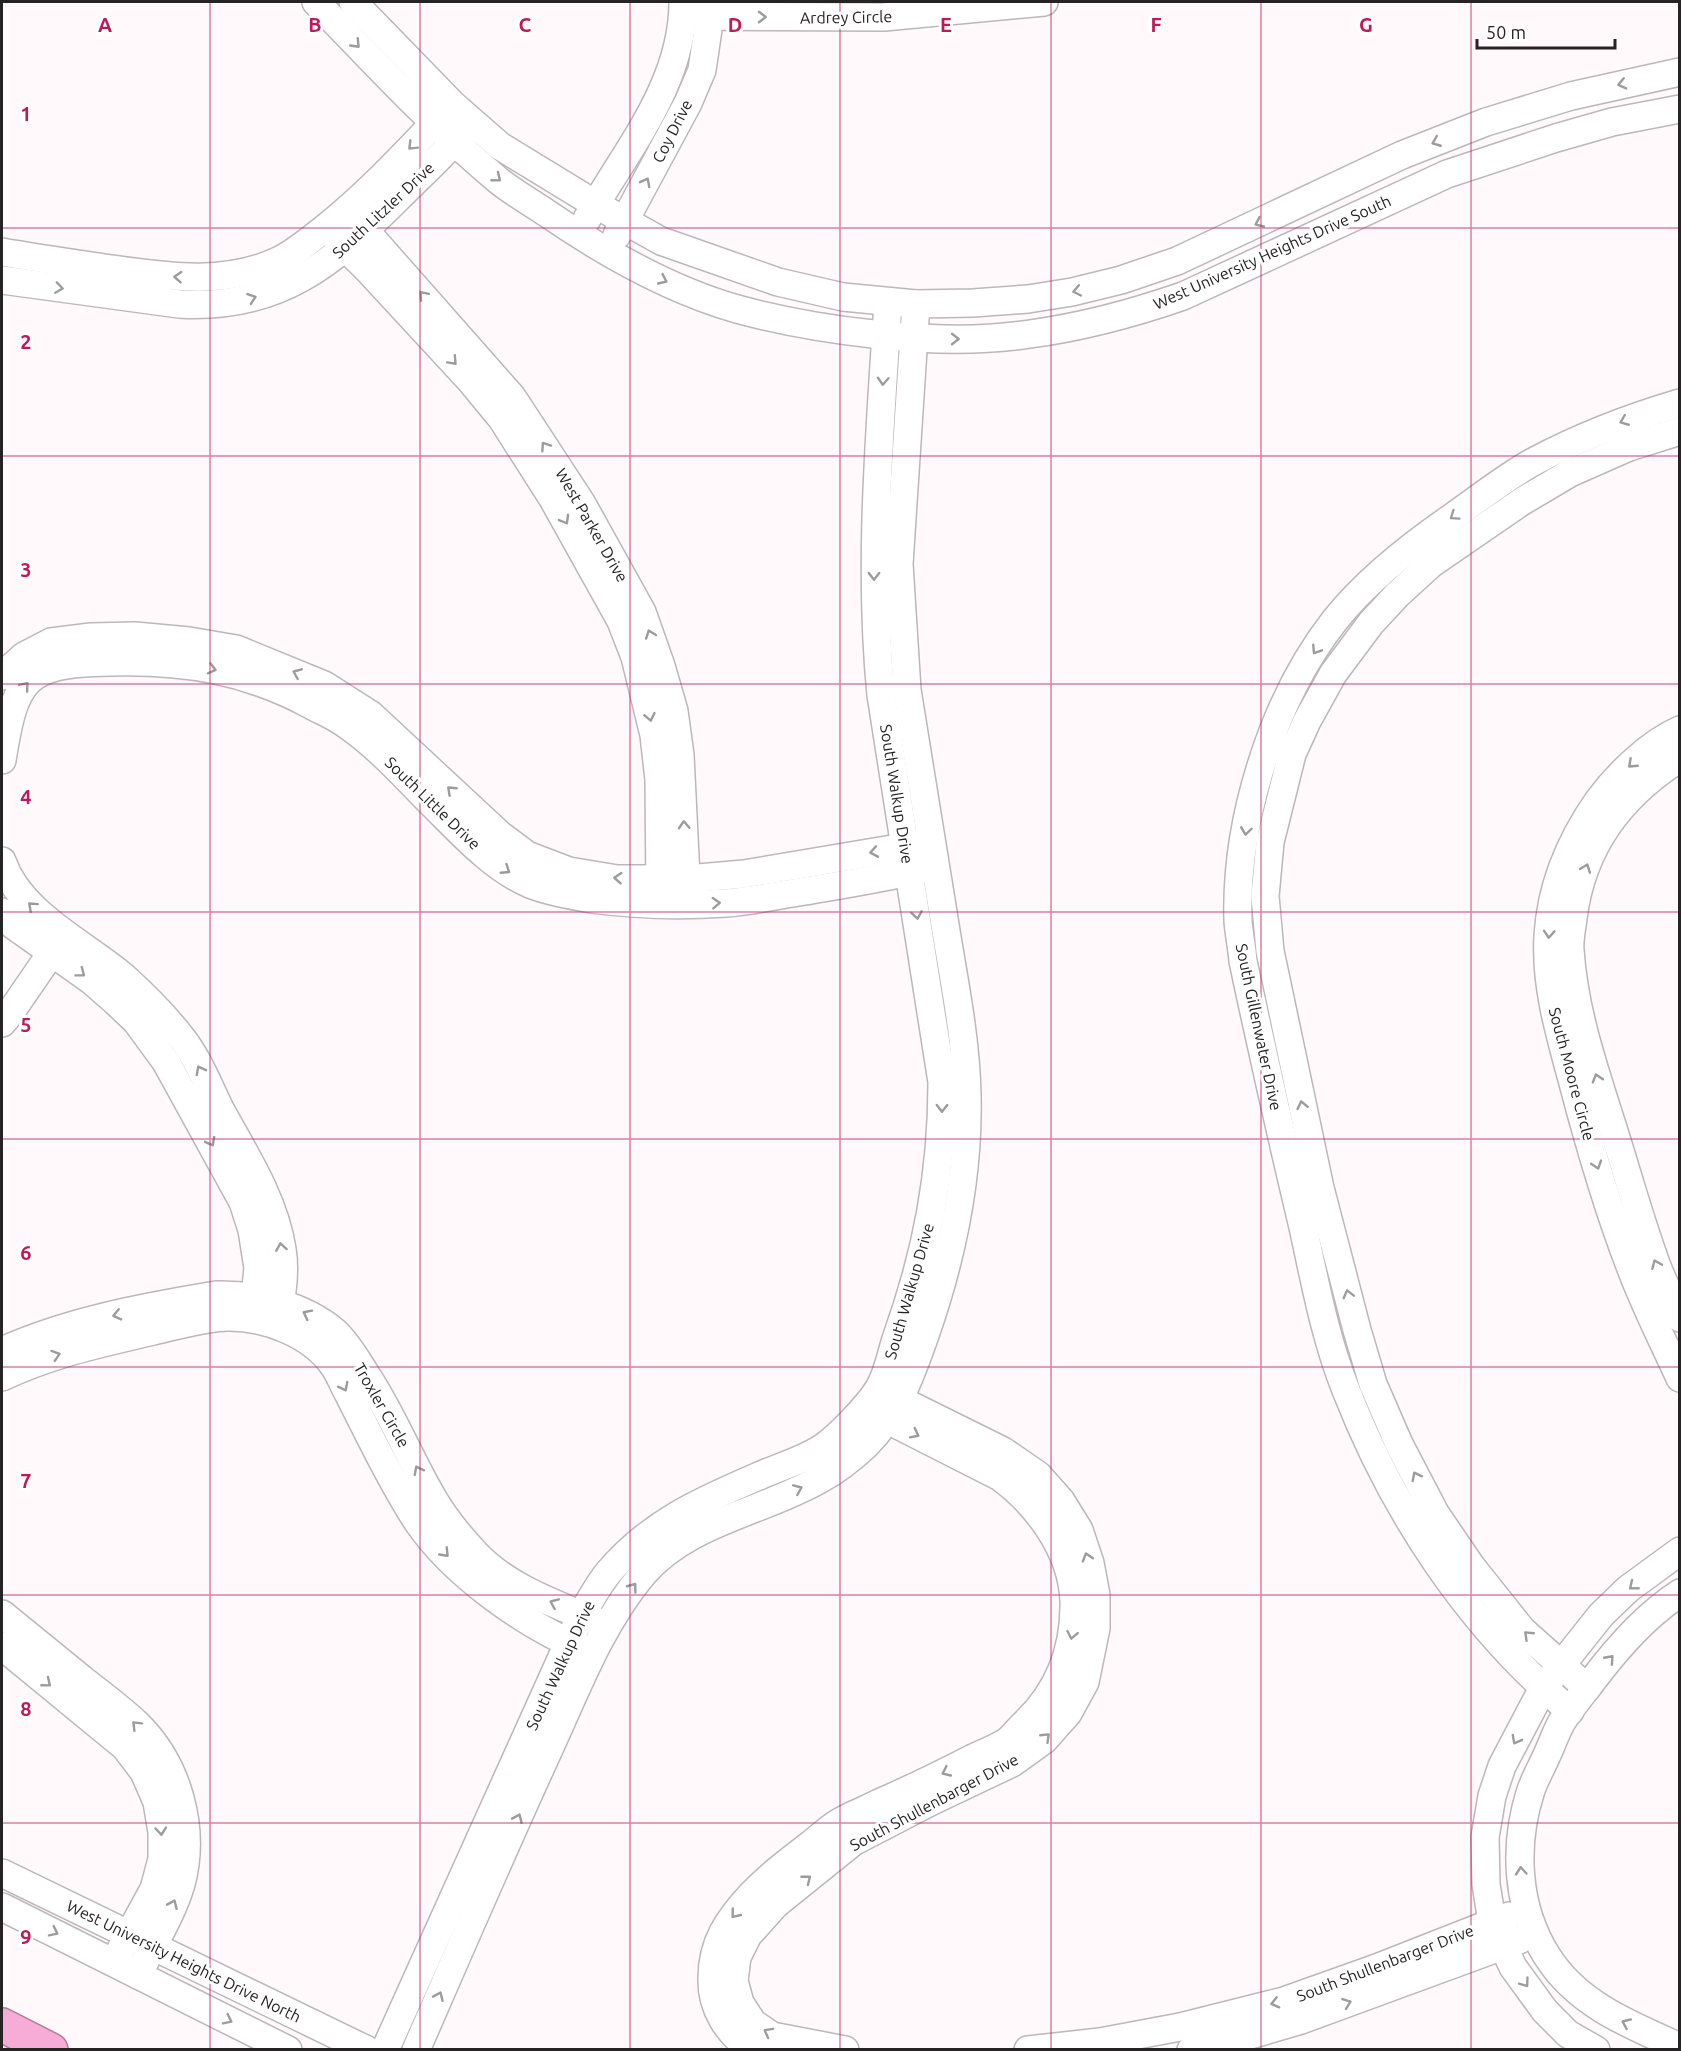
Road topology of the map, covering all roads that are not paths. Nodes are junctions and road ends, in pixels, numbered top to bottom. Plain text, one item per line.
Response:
1 (316, 2) edge
2 (353, 2) edge
3 (1044, 2) edge
4 (683, 9) edge
5 (711, 9) edge
6 (1680, 72) edge
7 (452, 104) junction
8 (1680, 109) edge
9 (434, 124) junction
10 (463, 132) junction
11 (595, 204) junction
12 (348, 210) junction
13 (626, 221) junction
14 (326, 228) junction
15 (578, 234) junction
16 (356, 239) junction
17 (2, 252) edge
18 (607, 252) junction
19 (2, 280) edge
20 (888, 302) junction
21 (916, 304) junction
22 (886, 335) junction
23 (914, 338) junction
24 (1680, 403) edge
25 (1680, 432) edge
26 (2, 676) edge
27 (1292, 690) junction
28 (1317, 704) junction
29 (1680, 730) edge
30 (1680, 758) edge
31 (2, 760) edge
32 (921, 857) junction
33 (2, 861) edge
34 (660, 892) junction
35 (687, 892) junction
36 (2, 912) edge
37 (59, 942) junction
38 (2, 1023) edge
39 (266, 1311) junction
40 (1680, 1318) edge
41 (2, 1351) edge
42 (2, 1377) edge
43 (1680, 1378) edge
44 (882, 1404) junction
45 (1680, 1551) edge
46 (1680, 1593) edge
47 (2, 1614) edge
48 (581, 1615) junction
49 (607, 1626) junction
50 (2, 1646) edge
51 (581, 1648) junction
52 (1560, 1665) junction
53 (1543, 1688) junction
54 (1587, 1688) junction
55 (1570, 1711) junction
56 (2, 1873) edge
57 (768, 1895) junction
58 (2, 1907) edge
59 (1527, 1909) junction
60 (1497, 1934) junction
61 (1535, 1934) junction
62 (140, 1941) junction
63 (114, 1962) junction
64 (138, 1975) junction
65 (2, 2025) edge
66 (1680, 2047) edge
67 (51, 2049) edge
68 (288, 2049) edge
69 (367, 2049) edge
70 (386, 2049) edge
71 (416, 2049) edge
72 (752, 2049) edge
73 (844, 2049) edge
74 (1028, 2049) edge
75 (1191, 2049) edge
76 (1596, 2049) edge

1 -> 9 street, West University Heights Drive South
2 - 7 street, West University Heights Drive South
5 -> 3 street, Ardrey Circle
4 - 5 street, Ardrey Circle
4 - 11 street, Coy Drive
13 -> 5 street, Coy Drive
6 -> 21 street, West University Heights Drive South
7 - 9 street, South Litzler Drive
7 - 10 street, West University Heights Drive South
23 -> 8 street, West University Heights Drive South
9 - 10 street, West University Heights Drive South
9 -> 12 street, South Litzler Drive
10 - 11 street, West University Heights Drive South
10 -> 15 street, West University Heights Drive South
10 - 16 street, South Litzler Drive
11 - 13 street, West University Heights Drive South
11 - 15 street, Coy Drive
12 - 14 street, South Litzler Drive
12 - 16 street, West Parker Drive
13 - 18 street, Coy Drive
13 - 20 street, West University Heights Drive South
14 - 16 street, West Parker Drive
14 -> 17 street, South Litzler Drive
15 - 18 street, West University Heights Drive South
19 -> 16 street, South Litzler Drive
16 -> 34 street, West Parker Drive
35 -> 16 street, West Parker Drive
18 -> 22 street, West University Heights Drive South
20 - 21 street, West University Heights Drive South
20 - 22 street, South Walkup Drive
21 - 23 street, South Walkup Drive
22 - 23 street, West University Heights Drive South
22 -> 32 street, South Walkup Drive
23 - 32 street, South Walkup Drive
24 -> 27 street, South Gillenwater Drive
25 - 28 street, South Gillenwater Drive
34 -> 26 street, South Little Drive
27 - 28 street
27 -> 53 street, South Gillenwater Drive
52 -> 28 street, South Gillenwater Drive
29 -> 43 street, South Moore Circle
40 -> 30 street, South Moore Circle
31 -> 34 street, South Little Drive
32 - 35 street, South Little Drive
32 - 44 street, South Walkup Drive
37 -> 33 street
34 - 35 street, South Little Drive
36 - 37 street
37 - 38 street
37 - 39 street
39 -> 41 street, Troxler Circle
42 -> 39 street, Troxler Circle
48 -> 39 street, Troxler Circle
39 -> 51 street, Troxler Circle
44 - 48 street, South Walkup Drive
49 -> 44 street, South Walkup Drive
44 - 57 street, South Shullenbarger Drive
45 -> 52 street
54 -> 46 street
62 -> 47 street
48 - 49 street, Troxler Circle
48 - 51 street, South Walkup Drive
49 - 51 street, South Walkup Drive
50 -> 62 street
51 - 70 street, South Walkup Drive
71 -> 51 street, South Walkup Drive
52 - 53 street
52 - 54 street, South Gillenwater Drive
53 - 55 street, South Gillenwater Drive
53 -> 60 street
54 - 55 street
59 -> 55 street
56 - 62 street, West University Heights Drive North
57 -> 72 street, South Shullenbarger Drive
73 -> 57 street, South Shullenbarger Drive
58 -> 63 street, West University Heights Drive North
59 - 60 street, South Shullenbarger Drive
59 - 61 street
60 - 61 street, South Shullenbarger Drive
60 -> 74 street, South Shullenbarger Drive
75 -> 60 street, South Shullenbarger Drive
60 -> 76 street
66 -> 61 street
62 - 63 street
62 - 64 street
62 - 69 street, West University Heights Drive North
63 - 64 street, West University Heights Drive North
64 -> 68 street, West University Heights Drive North
65 - 67 highway

